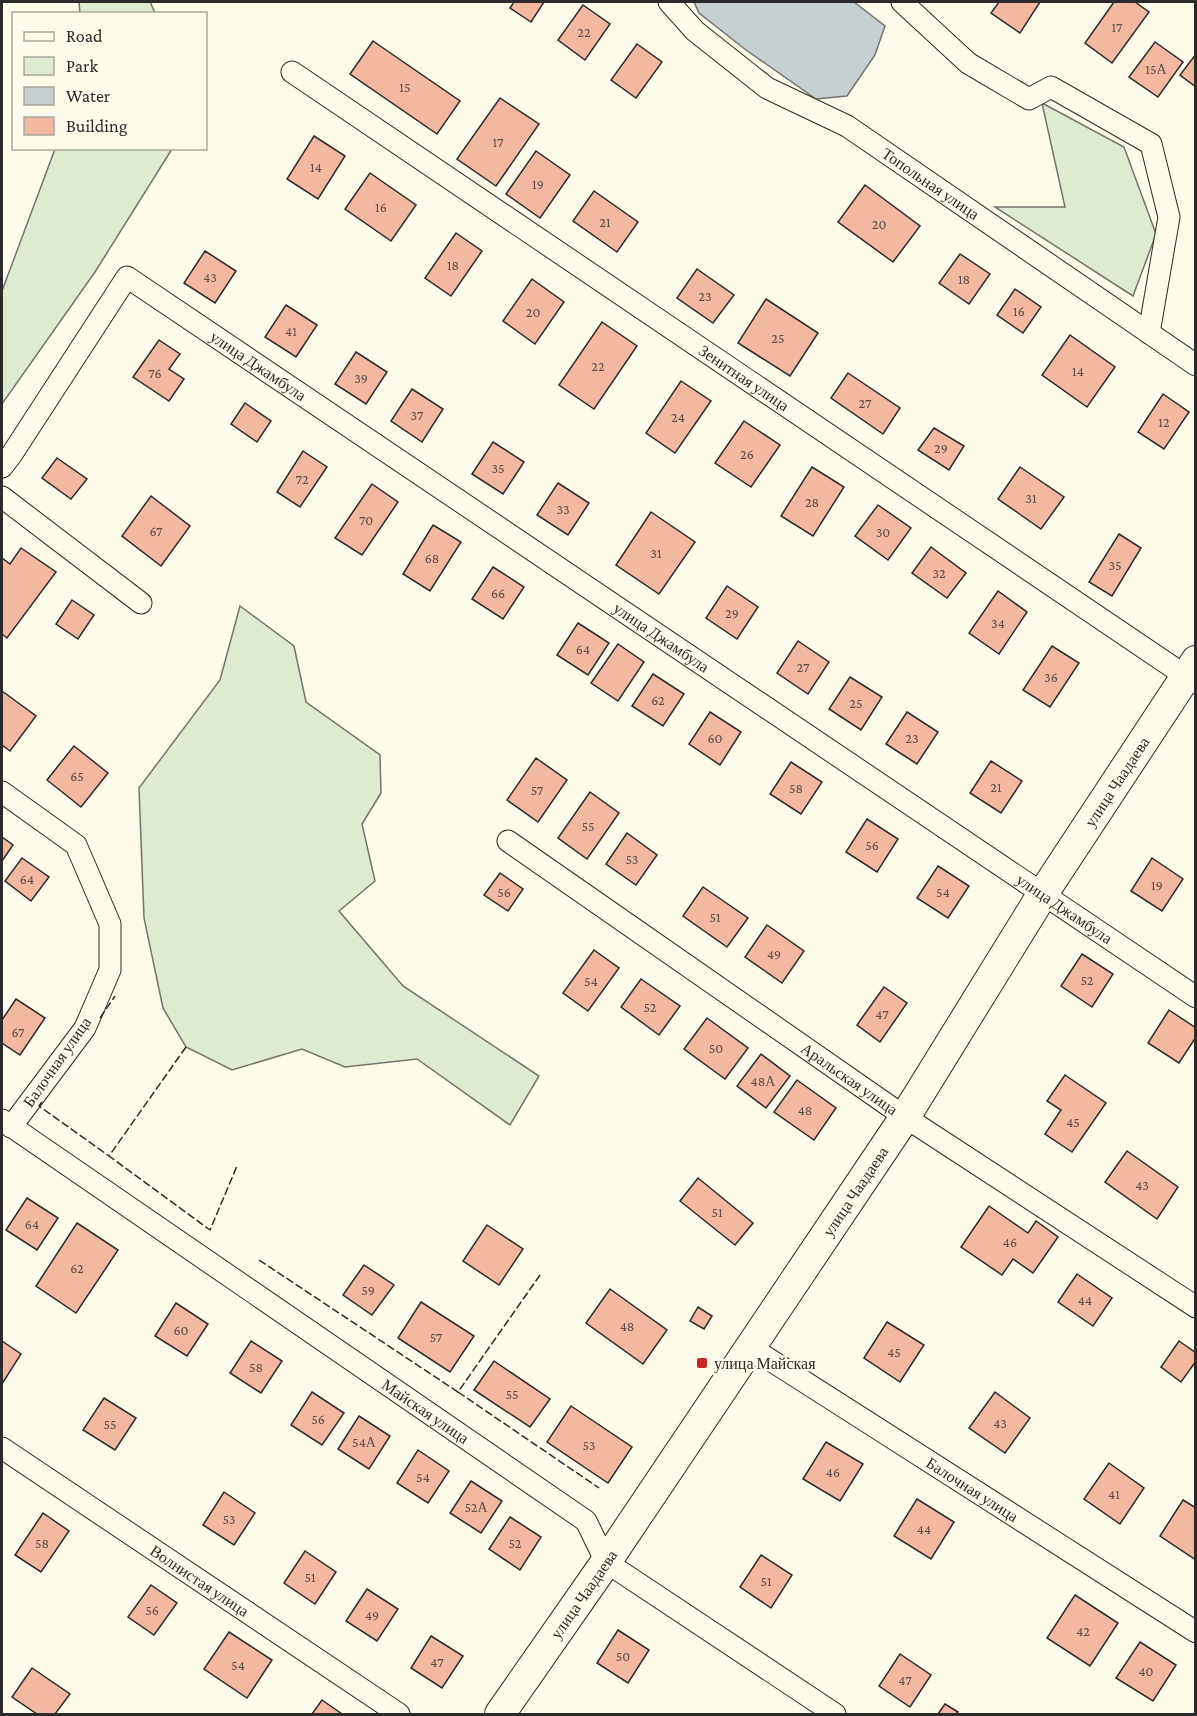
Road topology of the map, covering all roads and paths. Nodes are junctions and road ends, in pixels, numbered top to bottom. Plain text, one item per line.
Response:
1 (669, 2) edge
2 (902, 2) edge
3 (292, 72) dead end
4 (1149, 333) junction
5 (1196, 365) edge
6 (2, 467) edge
7 (2, 497) edge
8 (141, 603) dead end
9 (1192, 673) edge
10 (2, 792) edge
11 (508, 841) dead end
12 (1042, 895) junction
13 (1196, 997) edge
14 (905, 1117) junction
15 (6, 1123) edge
16 (1196, 1307) edge
17 (750, 1347) junction
18 (2, 1448) edge
19 (606, 1562) junction
20 (1196, 1632) edge
21 (399, 1714) edge
22 (500, 1714) edge
23 (835, 1714) edge

1 - 4 street, Топольная улица
2 - 4 street
3 - 9 street, Зенитная улица
4 - 5 street, Топольная улица
6 - 12 street, улица Джамбула
7 - 8 street
9 - 12 street, улица Чаадаева
10 - 15 street, Балочная улица
11 - 14 street, Аральская улица
12 - 13 street, улица Джамбула
12 - 14 street, улица Чаадаева
14 - 16 street, Аральская улица
14 - 17 street, улица Чаадаева
15 - 19 street, Майская улица
17 - 19 street, улица Чаадаева
17 - 20 street, Балочная улица
18 - 21 street, Волнистая улица
19 - 22 street, улица Чаадаева
19 - 23 street

